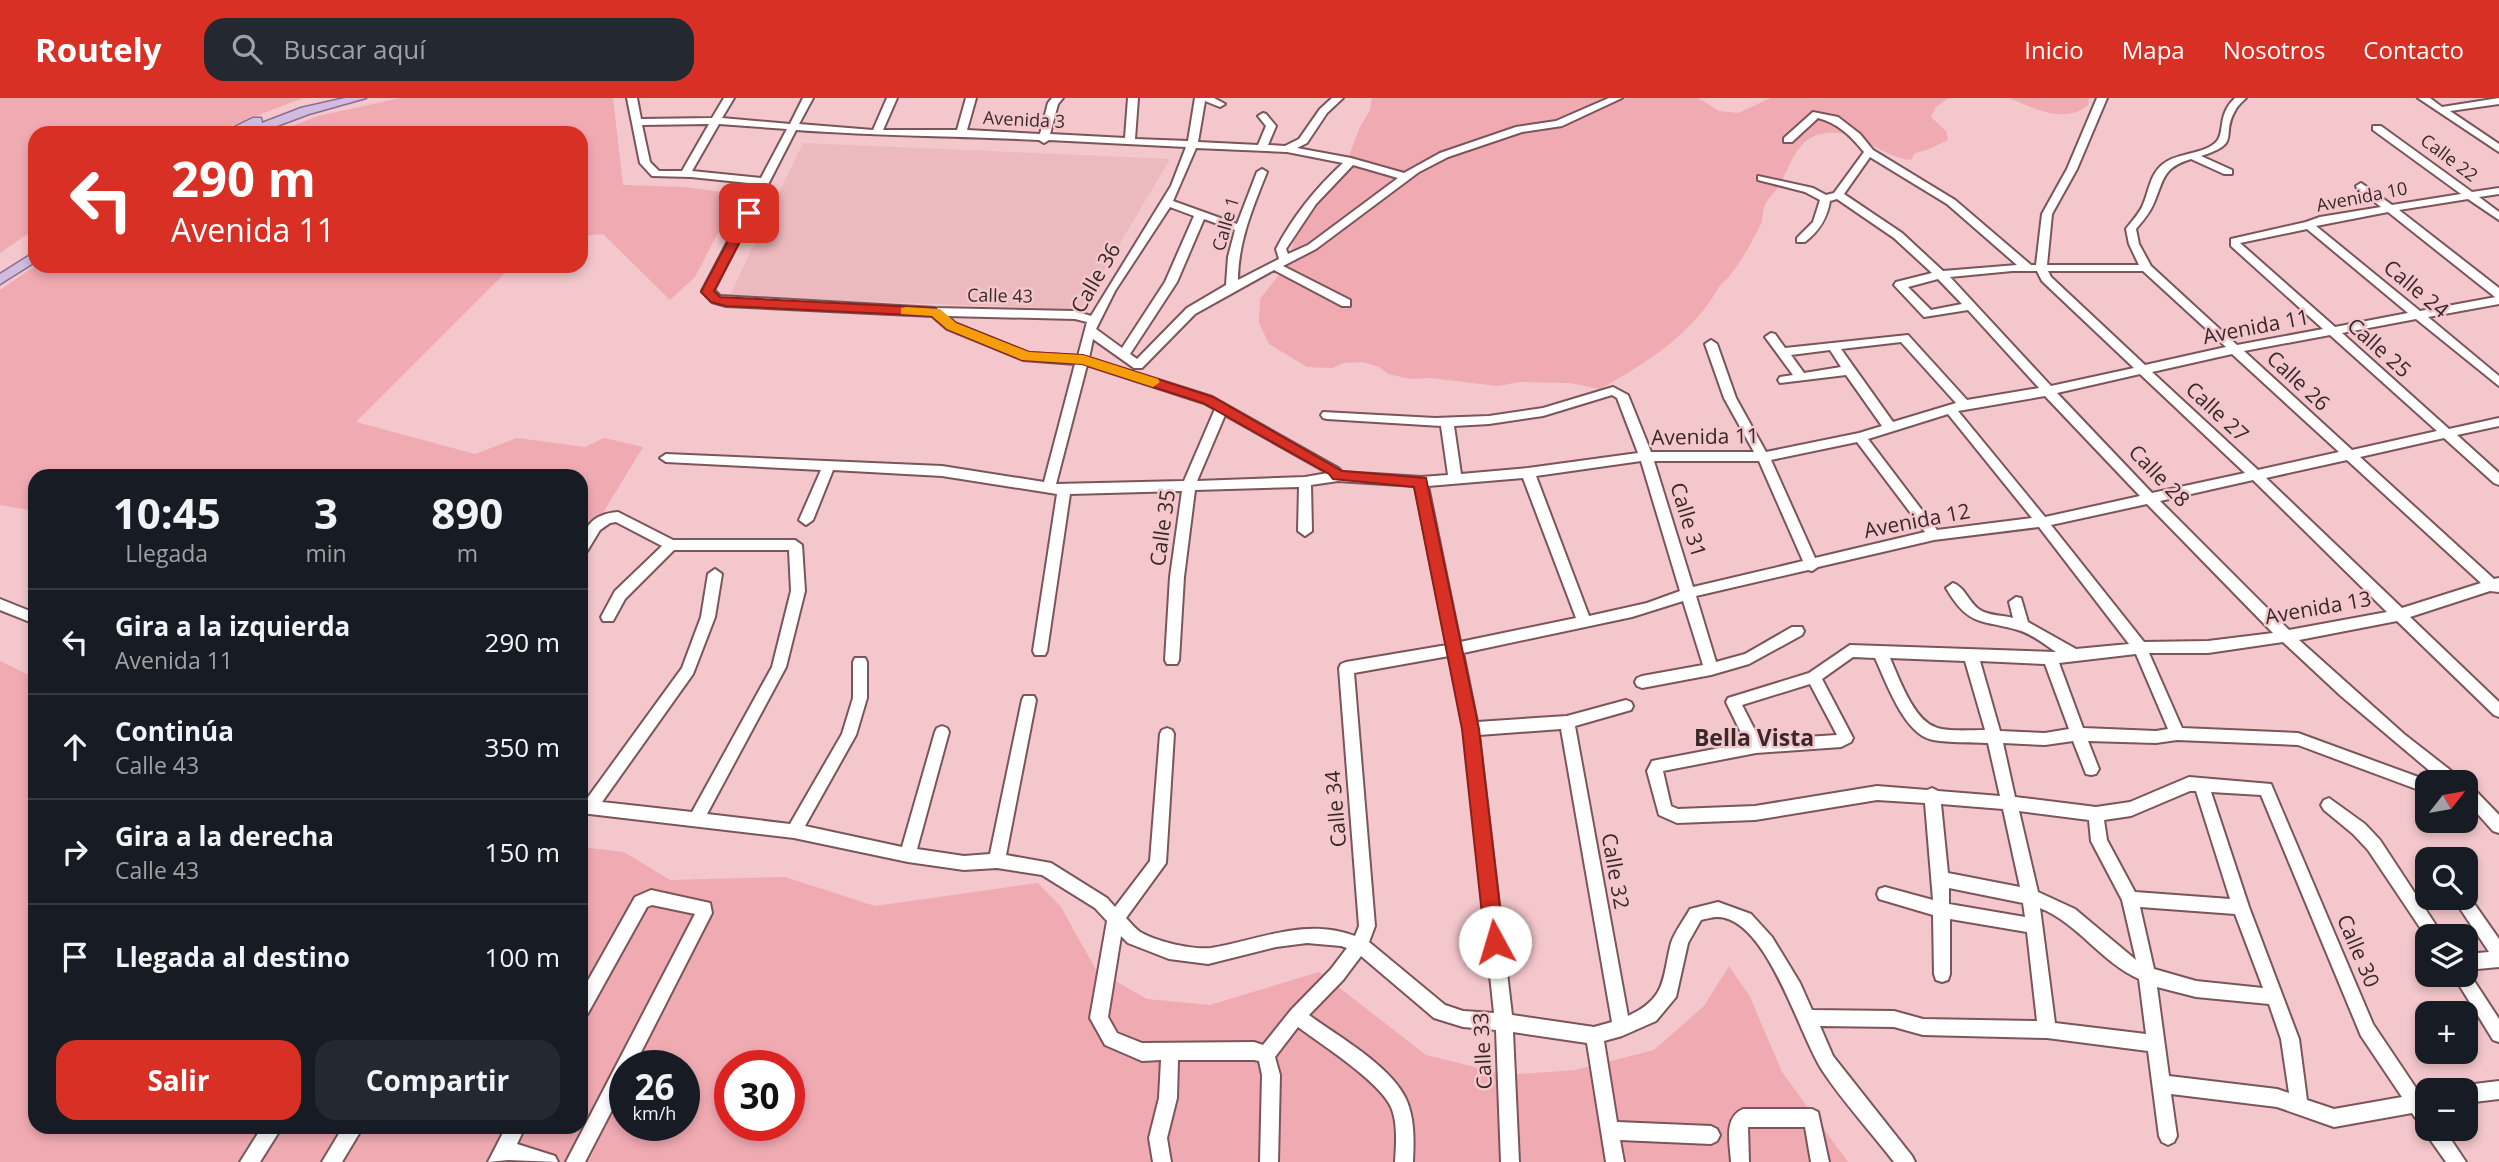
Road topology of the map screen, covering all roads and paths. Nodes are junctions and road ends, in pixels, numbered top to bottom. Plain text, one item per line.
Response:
1 (326, 98) edge
2 (360, 98) edge
3 (632, 98) edge
4 (729, 98) edge
5 (808, 98) edge
6 (892, 98) edge
7 (971, 98) edge
8 (1058, 98) edge
9 (1133, 98) edge
10 (1203, 98) edge
11 (1338, 98) edge
12 (1617, 98) edge
13 (2102, 98) edge
14 (2241, 98) edge
15 (2423, 98) edge
16 (2499, 101) edge
17 (1220, 104) dead end
18 (2440, 110) junction
19 (1262, 116) dead end
20 (716, 121) junction
21 (637, 122) junction
22 (246, 126) edge
23 (265, 126) edge
24 (793, 127) junction
25 (2376, 128) dead end
26 (877, 132) junction
27 (961, 134) junction
28 (1044, 139) junction
29 (1788, 141) dead end
30 (1130, 142) junction
31 (1193, 144) junction
32 (1262, 148) junction
33 (1287, 149) junction
34 (2499, 149) edge
35 (1869, 152) junction
36 (2190, 155) junction
37 (1351, 161) junction
38 (1262, 172) dead end
39 (2228, 172) dead end
40 (685, 174) junction
41 (1407, 177) junction
42 (1762, 178) dead end
43 (765, 182) junction
44 (2361, 186) dead end
45 (2499, 191) edge
46 (2469, 195) junction
47 (1831, 197) junction
48 (1168, 203) junction
49 (2388, 208) junction
50 (1200, 213) junction
51 (2499, 217) edge
52 (2309, 225) junction
53 (1240, 228) junction
54 (1801, 240) dead end
55 (2235, 244) joint
56 (28, 251) edge
57 (28, 261) edge
58 (1280, 263) junction
59 (2034, 267) junction
60 (2146, 268) junction
61 (0, 270) edge
62 (1940, 275) junction
63 (0, 280) edge
64 (1232, 286) junction
65 (2499, 294) edge
66 (2499, 300) edge
67 (1346, 303) dead end
68 (1969, 306) junction
69 (935, 312) junction
70 (2416, 315) junction
71 (1092, 326) junction
72 (2333, 332) junction
73 (1771, 337) dead end
74 (1711, 344) dead end
75 (1834, 348) junction
76 (2235, 349) junction
77 (1782, 352) junction
78 (1123, 355) junction
79 (1083, 360) junction
80 (1135, 370) junction
81 (1850, 370) junction
82 (2142, 371) junction
83 (1801, 377) junction
84 (1784, 380) dead end
85 (2499, 382) edge
86 (2048, 391) junction
87 (1965, 405) junction
88 (1222, 408) junction
89 (1950, 409) junction
90 (1327, 415) dead end
91 (1447, 422) junction
92 (2499, 422) edge
93 (1891, 429) junction
94 (2445, 433) junction
95 (1860, 438) junction
96 (2350, 455) junction
97 (1646, 456) junction
98 (1763, 457) junction
99 (666, 458) dead end
100 (829, 466) junction
101 (1528, 473) junction
102 (2254, 474) junction
103 (1338, 476) junction
104 (1455, 478) junction
105 (2499, 480) edge
106 (1305, 482) junction
107 (1421, 482) junction
108 (1189, 484) junction
109 (1049, 489) junction
110 (1064, 490) junction
111 (2149, 496) junction
112 (806, 520) dead end
113 (2042, 522) junction
114 (1306, 531) dead end
115 (1934, 535) junction
116 (588, 539) edge
117 (671, 545) junction
118 (1812, 566) junction
119 (715, 574) dead end
120 (2496, 586) edge
121 (1953, 588) dead end
122 (1688, 593) junction
123 (2017, 602) dead end
124 (0, 604) edge
125 (2398, 615) junction
126 (28, 617) edge
127 (608, 617) dead end
128 (1584, 622) junction
129 (2022, 625) junction
130 (1797, 631) dead end
131 (2283, 637) junction
132 (2140, 648) junction
133 (1456, 650) junction
134 (1040, 651) dead end
135 (1880, 652) junction
136 (2073, 655) junction
137 (1971, 656) junction
138 (2050, 658) junction
139 (1172, 660) dead end
140 (860, 662) dead end
141 (1346, 668) joint
142 (1711, 669) junction
143 (1814, 677) junction
144 (1642, 682) dead end
145 (1029, 700) dead end
146 (1626, 706) dead end
147 (2499, 711) edge
148 (1567, 723) junction
149 (1471, 729) junction
150 (942, 732) dead end
151 (1167, 734) dead end
152 (2079, 734) junction
153 (2177, 734) junction
154 (1994, 737) junction
155 (1756, 747) junction
156 (2091, 769) dead end
157 (2440, 770) edge
158 (2415, 783) edge
159 (2200, 784) junction
160 (1932, 795) junction
161 (588, 802) edge
162 (2010, 803) junction
163 (2478, 803) edge
164 (2329, 805) dead end
165 (588, 806) edge
166 (2478, 806) edge
167 (2483, 808) junction
168 (2096, 814) junction
169 (696, 820) junction
170 (2499, 826) edge
171 (794, 831) junction
172 (908, 855) junction
173 (997, 861) junction
174 (1941, 879) junction
175 (1885, 894) dead end
176 (2031, 898) junction
177 (2130, 899) junction
178 (2241, 907) junction
179 (1942, 910) junction
180 (2469, 910) edge
181 (1116, 919) junction
182 (2427, 924) edge
183 (2033, 926) junction
184 (1360, 946) junction
185 (2499, 953) edge
186 (2499, 959) edge
187 (2478, 961) edge
188 (2147, 973) junction
189 (1942, 974) dead end
190 (2469, 987) edge
191 (588, 997) edge
192 (2276, 997) junction
193 (1297, 1016) junction
194 (1807, 1018) junction
195 (1504, 1022) junction
196 (1622, 1028) junction
197 (2047, 1030) junction
198 (2499, 1034) edge
199 (1594, 1035) junction
200 (2156, 1044) junction
201 (633, 1050) edge
202 (1170, 1052) junction
203 (1266, 1055) junction
204 (2161, 1084) junction
205 (2499, 1090) edge
206 (2478, 1093) edge
207 (2415, 1095) edge
208 (609, 1097) edge
209 (2415, 1104) edge
210 (2299, 1105) junction
211 (1610, 1131) junction
212 (268, 1134) edge
213 (349, 1134) edge
214 (512, 1134) edge
215 (1711, 1135) dead end
216 (2168, 1136) dead end
217 (2442, 1141) edge
218 (500, 1156) edge
219 (249, 1162) edge
220 (331, 1162) edge
221 (549, 1162) edge
222 (575, 1162) edge
223 (1161, 1162) edge
224 (1269, 1162) edge
225 (1404, 1162) edge
226 (1510, 1162) edge
227 (1615, 1162) edge
228 (1740, 1162) edge
229 (1820, 1162) edge
230 (1906, 1162) edge
231 (2457, 1162) edge

1 - 22 main road
2 - 23 main road
3 - 21 street
4 - 20 street
5 - 24 street, Calle 43
6 - 26 street
7 - 27 street
8 - 28 street
9 - 30 street
10 - 17 street
10 - 31 street, Calle 36
11 - 33 street
12 - 41 street
13 - 59 street
14 - 36 street, Calle 26
15 - 18 street
16 - 18 street
18 - 34 street
19 - 32 street
20 - 21 street, Avenida 3
20 - 24 street, Avenida 3
20 - 40 street
21 - 40 street
24 - 26 street, Avenida 3
24 - 43 street, Calle 43
25 - 46 street, Calle 22
26 - 27 street, Avenida 3
27 - 28 street, Avenida 3
28 - 30 street, Avenida 3
29 - 35 street, Calle 27
30 - 31 street, Avenida 3
31 - 32 street, Avenida 3
31 - 48 street, Calle 36
32 - 33 street, Avenida 3
33 - 37 street, Avenida 3
35 - 47 street
35 - 59 street, Calle 27
36 - 39 street
36 - 60 street, Calle 26
37 - 41 street, Avenida 3
37 - 58 street
38 - 53 street, Calle 1
40 - 43 street
41 - 58 street
42 - 47 street, Calle 28
43 - 69 street, Calle 43
44 - 49 street
45 - 46 street, Avenida 10
46 - 49 street, Avenida 10
46 - 51 street, Calle 22
47 - 54 street
47 - 62 street, Calle 28
48 - 50 street
48 - 71 street, Calle 36
49 - 52 street, Avenida 10
49 - 65 street
50 - 53 street
50 - 78 street
52 - 55 street, Avenida 10
52 - 70 street, Calle 24
53 - 64 street, Calle 1
55 - 72 street, Calle 25
56 - 61 main road
57 - 63 main road
58 - 64 street
58 - 67 street
59 - 60 street
59 - 62 street
59 - 82 street, Calle 27
60 - 76 street, Calle 26
62 - 68 street, Calle 28
62 - 68 street
64 - 80 street
66 - 70 street, Avenida 11
68 - 86 street, Calle 28
69 - 71 street, Calle 43
69 - 79 street, Avenida 11
70 - 72 street, Avenida 11
70 - 85 street, Calle 24
71 - 78 street
71 - 79 street, Calle 36
72 - 76 street, Avenida 11
72 - 94 street, Calle 25
73 - 77 street
74 - 98 street
75 - 77 street
75 - 81 street
75 - 87 street
76 - 82 street, Avenida 11
76 - 96 street, Calle 26
77 - 83 street
78 - 80 street
79 - 80 street, Avenida 11
79 - 109 street, Calle 36
80 - 88 street, Avenida 11
81 - 83 street
81 - 93 street
82 - 86 street, Avenida 11
82 - 102 street, Calle 27
83 - 84 street
86 - 87 street, Avenida 11
86 - 111 street, Calle 28
87 - 89 street, Avenida 11
88 - 103 street, Avenida 11
88 - 108 street, Calle 35
89 - 93 street, Avenida 11
89 - 113 street
90 - 91 street
91 - 97 street, Calle 31
91 - 104 street
92 - 94 street, Avenida 12
93 - 95 street, Avenida 11
94 - 96 street, Avenida 12
94 - 105 street, Calle 25
95 - 98 street, Avenida 11
95 - 115 street
96 - 102 street, Avenida 12
96 - 120 street, Calle 26
97 - 98 street, Avenida 11
97 - 101 street, Avenida 11
97 - 122 street, Calle 31
98 - 118 street
99 - 100 street
100 - 109 street
100 - 112 street
101 - 104 street, Avenida 11
101 - 128 street
102 - 111 street, Avenida 12
102 - 125 street, Calle 27
103 - 106 street
103 - 107 street, Avenida 11
104 - 107 street, Avenida 11
106 - 108 street
106 - 114 street
107 - 133 street, Calle 33
108 - 110 street
108 - 139 street, Calle 35
109 - 110 street
110 - 134 street
111 - 113 street, Avenida 12
111 - 131 street, Calle 28
113 - 115 street, Avenida 12
113 - 132 street
115 - 118 street, Avenida 12
116 - 117 street
117 - 127 street
117 - 169 street
118 - 122 street, Avenida 12
119 - 161 street
120 - 125 street, Avenida 13
121 - 129 street
122 - 128 street, Avenida 12
122 - 142 street, Calle 31
123 - 129 street
124 - 126 street
125 - 131 street, Avenida 13
125 - 147 street, Calle 27
128 - 133 street, Avenida 12
129 - 136 street
130 - 142 street
131 - 132 street, Avenida 13
131 - 157 street, Calle 28
132 - 136 street, Avenida 13
132 - 153 street
133 - 141 street, Avenida 12
133 - 149 street, Calle 33
135 - 137 street, Avenida 13
135 - 143 street, Avenida 13
135 - 154 street
136 - 138 street, Avenida 13
137 - 138 street, Avenida 13
137 - 154 street
138 - 152 street
140 - 171 street
141 - 184 street, Calle 34
142 - 144 street
143 - 155 street, Avenida 13
143 - 155 street
145 - 173 street
146 - 148 street
148 - 149 street
148 - 196 street, Calle 32
149 - 195 street, Calle 33
150 - 172 street
151 - 181 street
152 - 153 street
152 - 154 street
152 - 156 street
153 - 158 street
154 - 162 street
155 - 160 street
159 - 168 street
159 - 178 street
159 - 207 street, Calle 30
160 - 162 street
160 - 174 street
162 - 168 street
162 - 176 street
163 - 167 street
164 - 182 street
165 - 169 street
166 - 167 street
167 - 170 street
168 - 177 street
169 - 171 street
171 - 172 street
172 - 173 street
173 - 181 street
174 - 176 street
174 - 179 street
175 - 179 street
176 - 183 street
176 - 188 street
177 - 178 street
177 - 188 street
178 - 192 street
179 - 183 street
179 - 189 street
180 - 185 street
181 - 184 street
181 - 202 street
183 - 197 street
184 - 193 street
184 - 195 street
186 - 187 street
188 - 192 street
188 - 200 street
190 - 198 street
191 - 201 street
192 - 210 street
193 - 203 street
193 - 225 street
194 - 196 street
194 - 197 street
194 - 230 street
195 - 199 street
195 - 226 street, Calle 33
196 - 199 street
197 - 200 street
199 - 211 street
200 - 204 street
202 - 203 street
202 - 223 street
203 - 224 street
204 - 210 street
204 - 216 street
205 - 206 street
208 - 222 street
209 - 210 street
211 - 215 street
211 - 227 street
212 - 219 street
213 - 220 street
214 - 218 street
217 - 231 street
218 - 221 street
228 - 229 street

